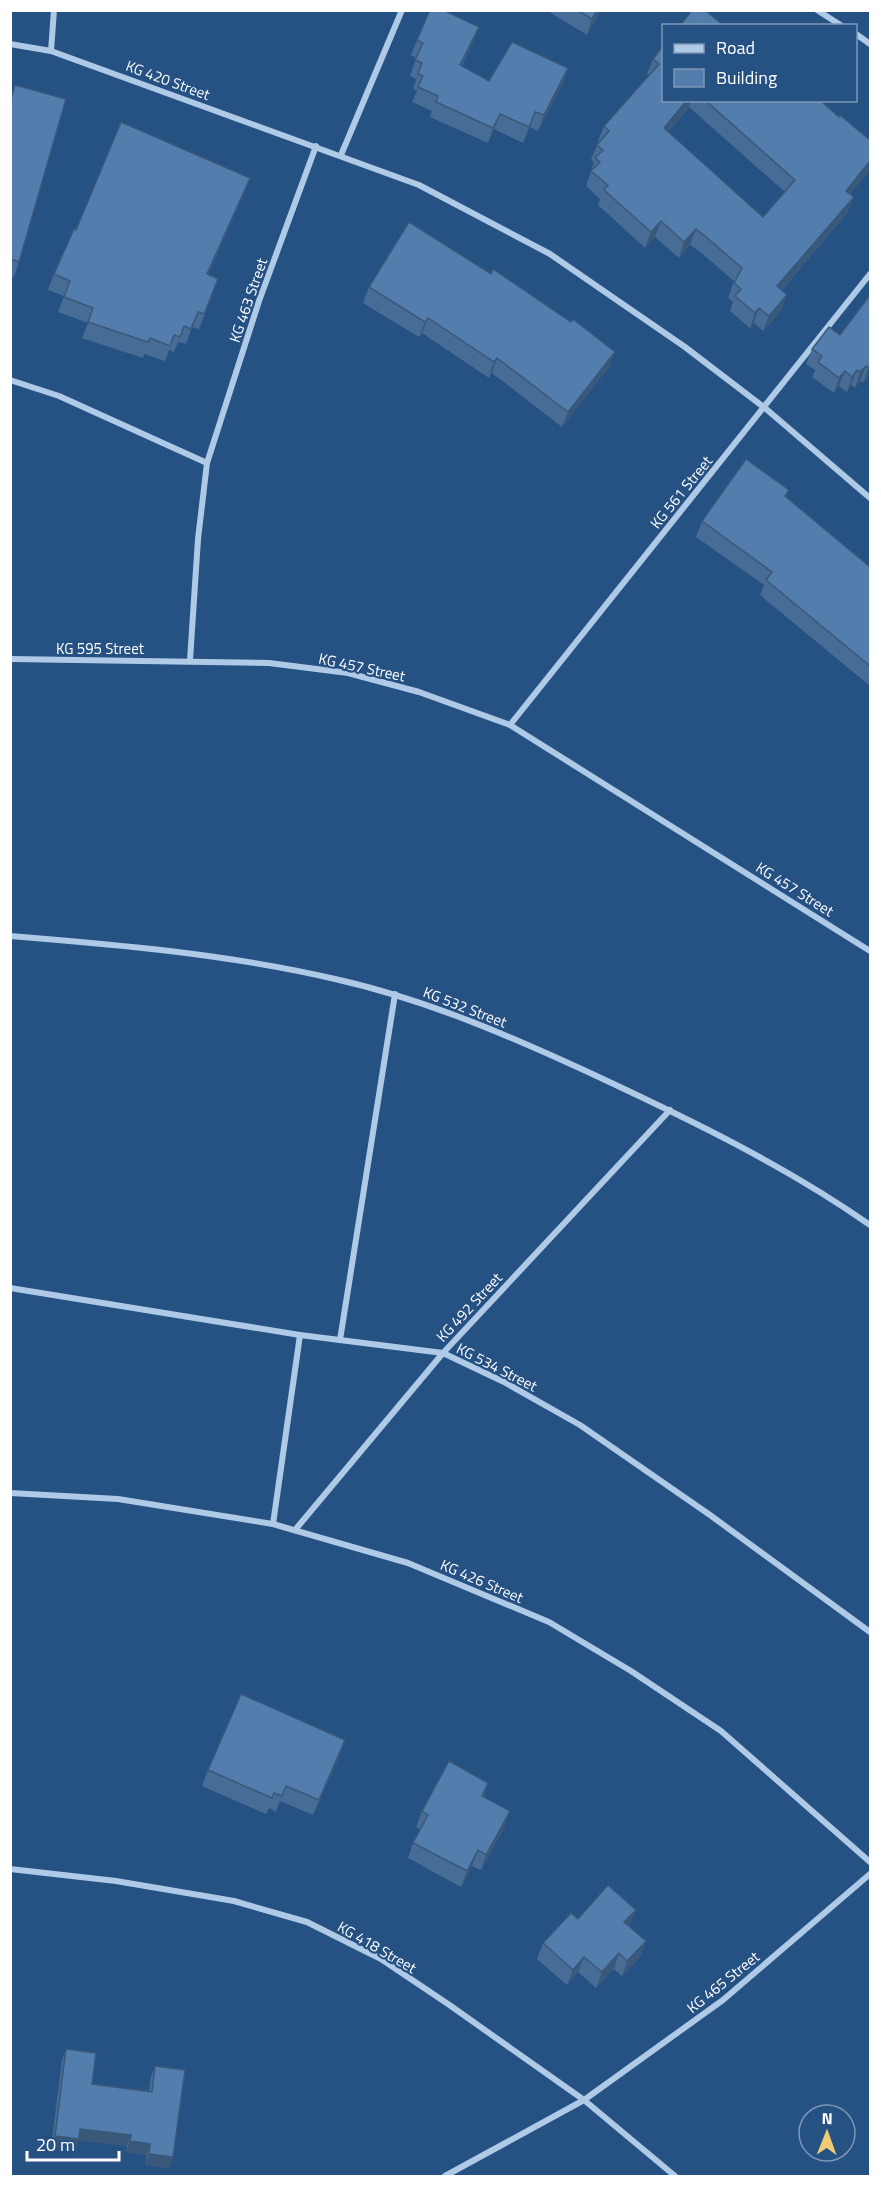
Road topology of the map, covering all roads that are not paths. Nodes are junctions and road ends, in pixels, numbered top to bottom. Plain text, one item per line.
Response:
1 (54, 10) edge
2 (402, 10) edge
3 (817, 10) edge
4 (839, 24) edge
5 (857, 35) edge
6 (10, 44) edge
7 (870, 44) edge
8 (51, 51) junction
9 (316, 146) junction
10 (341, 155) junction
11 (870, 274) edge
12 (10, 380) edge
13 (765, 408) junction
14 (207, 463) junction
15 (870, 498) edge
16 (10, 659) edge
17 (189, 660) junction
18 (510, 725) junction
19 (10, 936) edge
20 (870, 951) edge
21 (395, 994) junction
22 (670, 1110) junction
23 (870, 1225) edge
24 (10, 1288) edge
25 (300, 1335) junction
26 (340, 1340) junction
27 (443, 1353) junction
28 (10, 1492) edge
29 (273, 1524) junction
30 (295, 1530) junction
31 (870, 1632) edge
32 (870, 1863) edge
33 (10, 1869) edge
34 (870, 1874) edge
35 (584, 2100) junction
36 (445, 2176) edge
37 (675, 2176) edge

1 - 8 street
2 - 10 street
3 - 4 street
5 - 7 street
6 - 8 street, KG 420 Street
8 - 9 street, KG 420 Street
9 - 10 street, KG 420 Street
9 - 14 street, KG 463 Street
10 - 13 street, KG 420 Street
11 - 13 street, KG 561 Street
12 - 14 street
13 - 15 street, KG 420 Street
13 - 18 street, KG 561 Street
14 - 17 street
16 - 17 street, KG 595 Street
17 - 18 street, KG 457 Street
18 - 20 street, KG 457 Street
19 - 21 street, KG 532 Street
21 - 22 street, KG 532 Street
21 - 26 street
22 - 23 street, KG 532 Street
22 - 27 street, KG 492 Street
24 - 25 street, KG 534 Street
25 - 26 street, KG 534 Street
25 - 29 street
26 - 27 street, KG 534 Street
27 - 30 street, KG 492 Street
27 - 31 street, KG 534 Street
28 - 29 street, KG 426 Street
29 - 30 street, KG 426 Street
30 - 32 street, KG 426 Street
33 - 35 street, KG 418 Street
34 - 35 street, KG 465 Street
35 - 36 street, KG 465 Street
35 - 37 street, KG 418 Street

